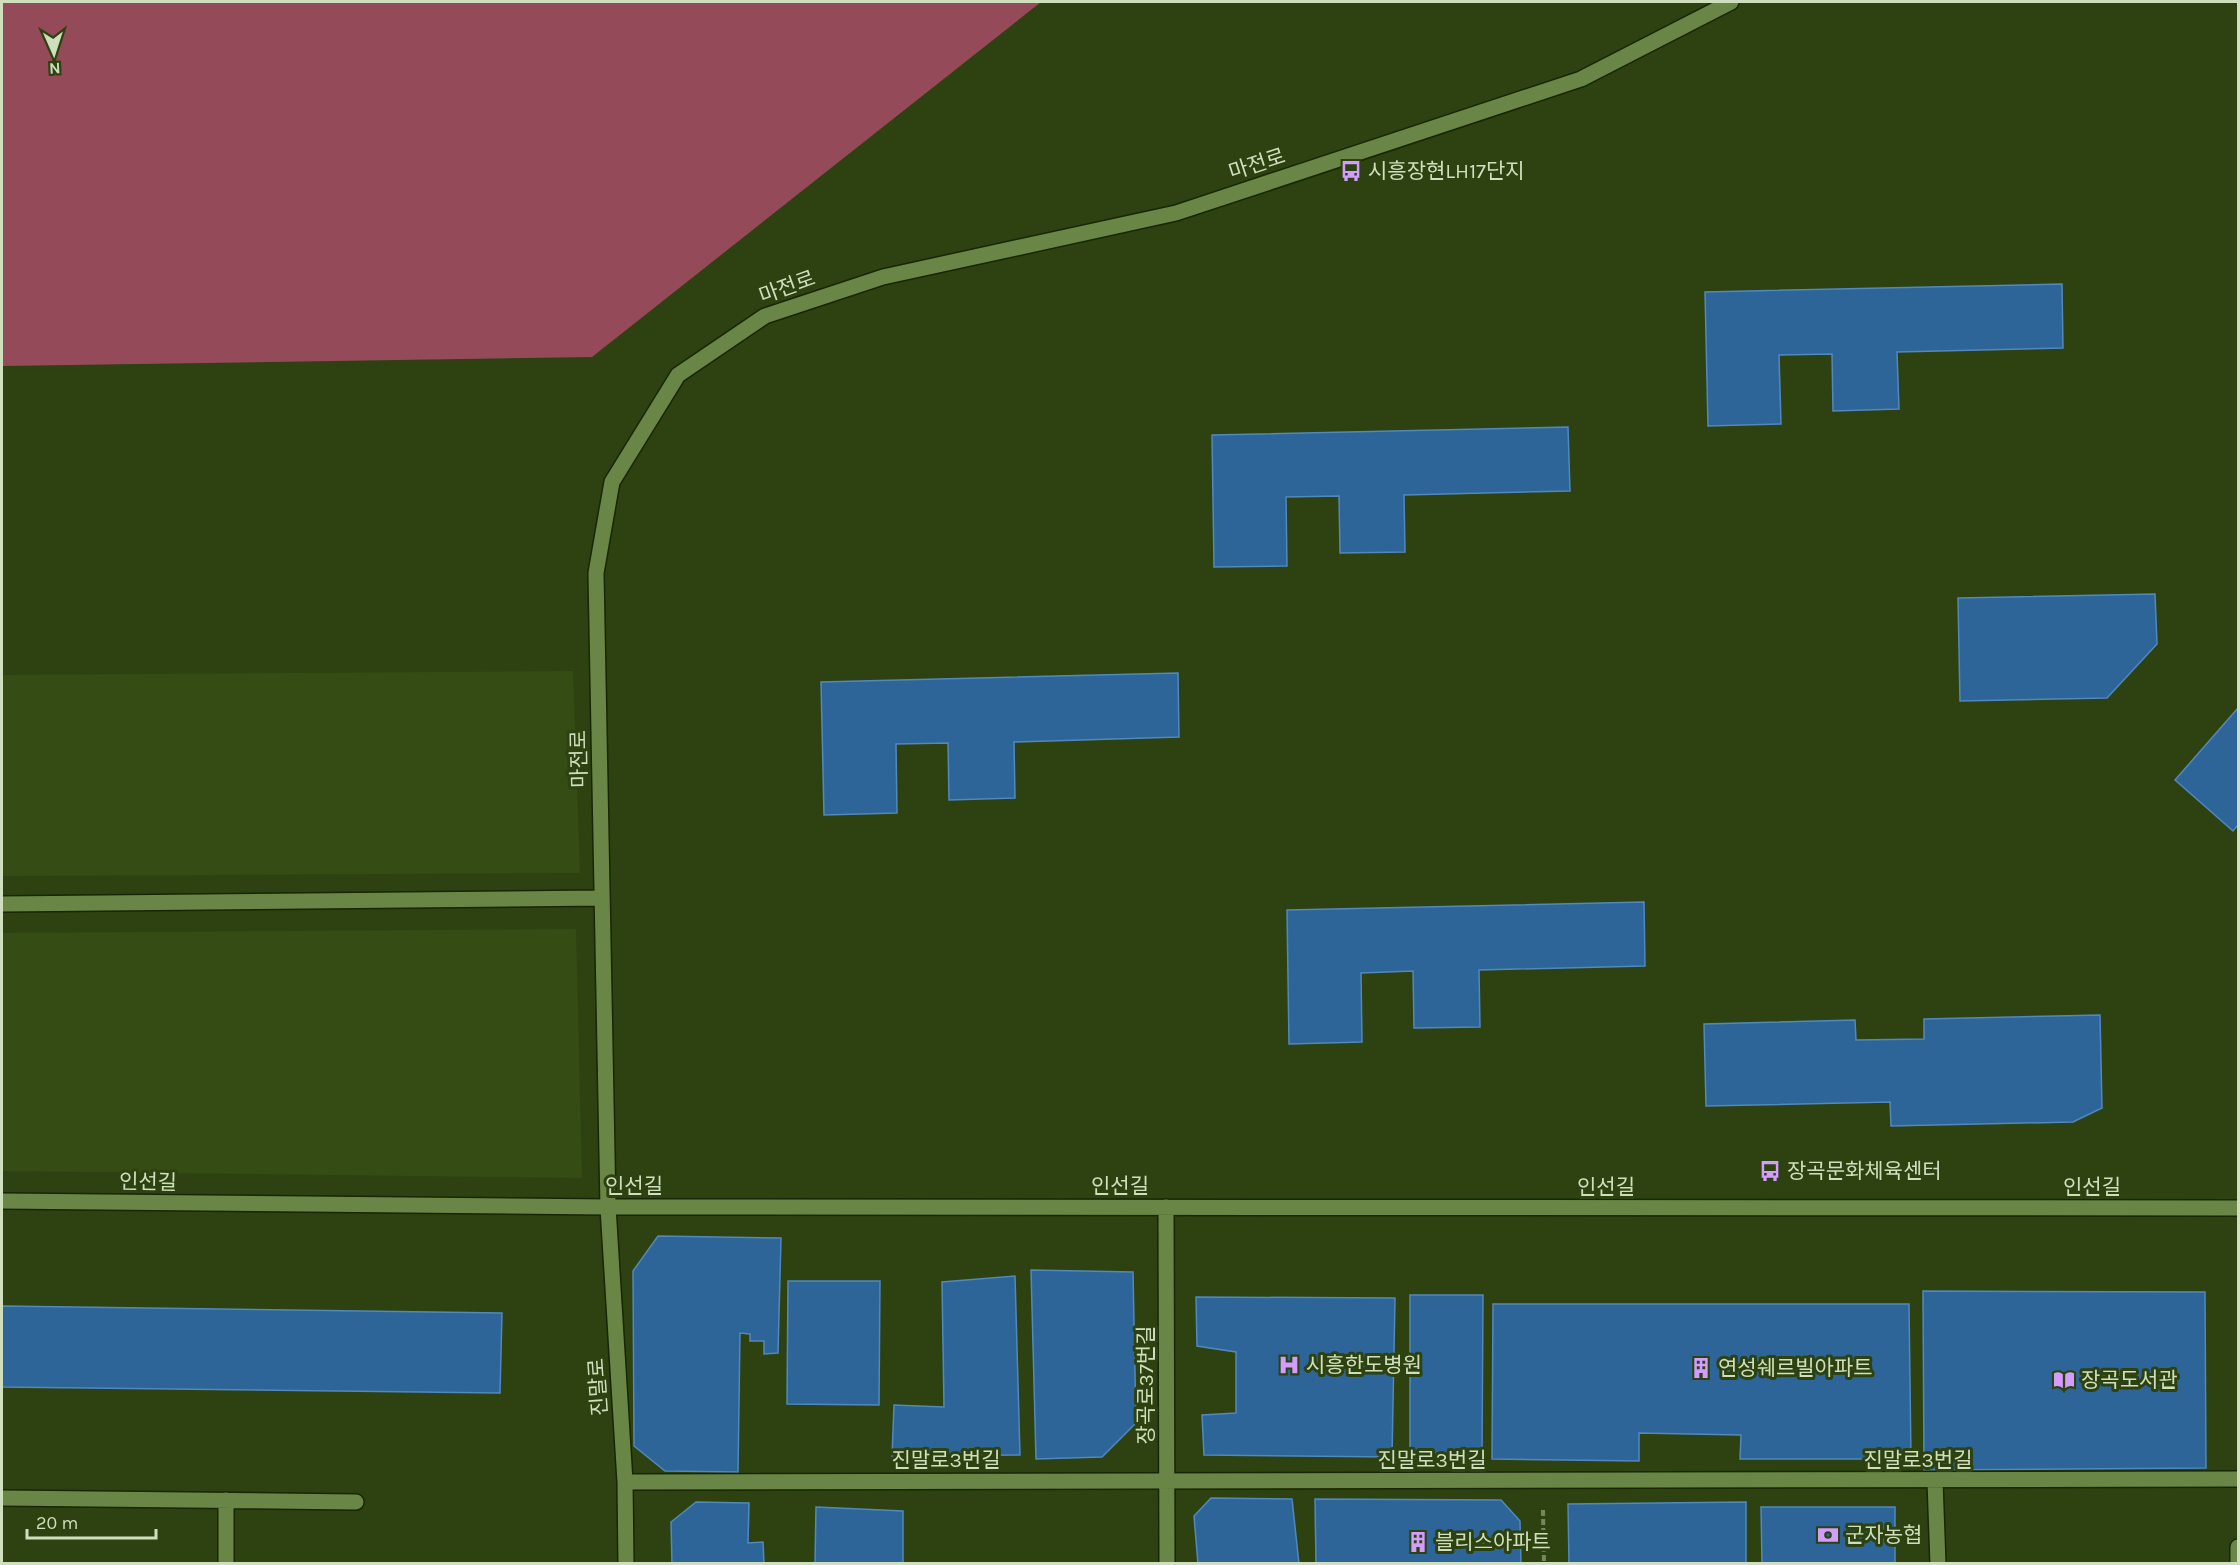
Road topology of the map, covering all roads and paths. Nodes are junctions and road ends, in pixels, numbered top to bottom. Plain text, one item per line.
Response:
1 (1731, 2) edge
2 (602, 898) junction
3 (2, 904) edge
4 (2, 1202) edge
5 (608, 1207) junction
6 (1166, 1207) junction
7 (2238, 1208) edge
8 (2238, 1479) edge
9 (1167, 1481) junction
10 (1543, 1481) junction
11 (1935, 1481) junction
12 (625, 1482) junction
13 (2, 1498) edge
14 (226, 1500) junction
15 (356, 1502) dead end
16 (2238, 1547) edge
17 (226, 1563) edge
18 (626, 1563) edge
19 (1167, 1563) edge
20 (1544, 1563) edge
21 (1938, 1563) edge
22 (2238, 1563) edge

1 - 2 street, 마전로
2 - 3 street
2 - 5 street, 마전로
4 - 5 street, 인선길
5 - 6 street, 인선길
5 - 12 street, 진말로
6 - 7 street, 인선길
6 - 9 street, 장곡로37번길
8 - 11 street, 진말로3번길
9 - 10 street, 진말로3번길
9 - 12 street, 진말로3번길
9 - 19 street, 장곡로37번길
10 - 11 street, 진말로3번길
10 - 20 path
11 - 21 street
12 - 18 street, 진말로
13 - 14 street
14 - 15 street
14 - 17 street
16 - 22 street

